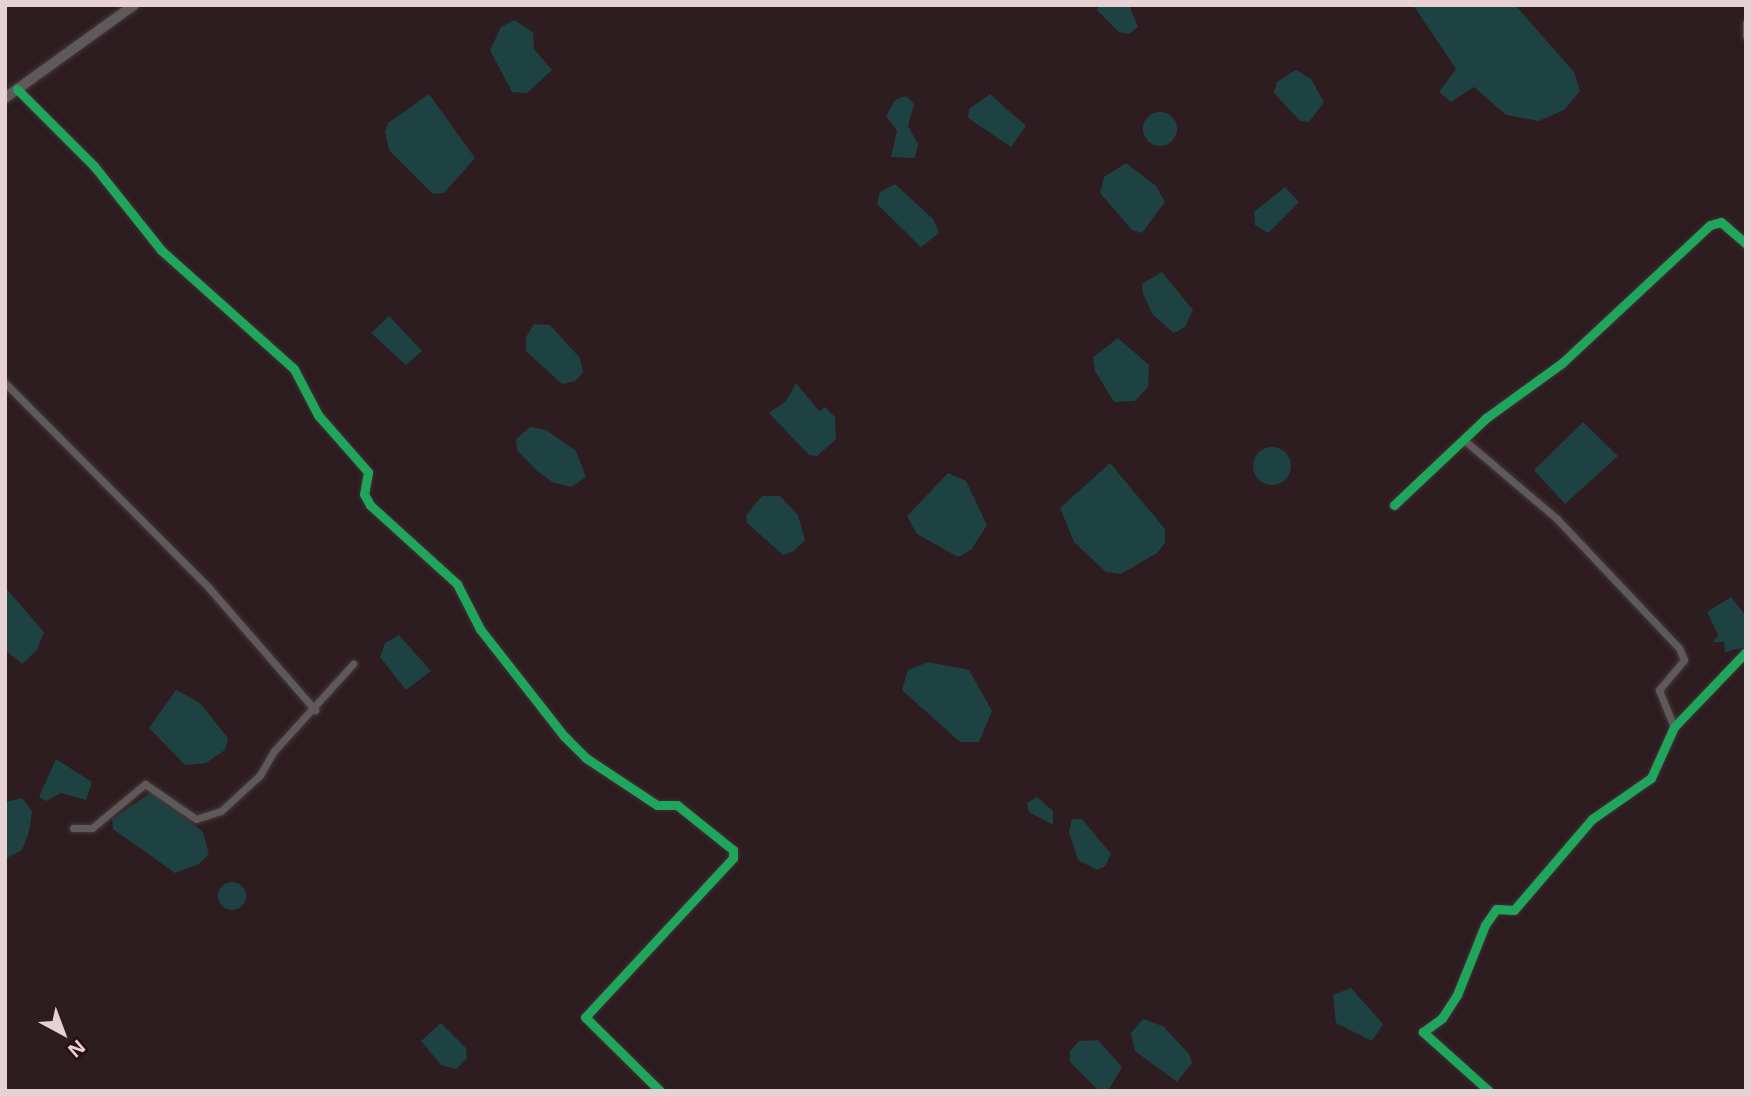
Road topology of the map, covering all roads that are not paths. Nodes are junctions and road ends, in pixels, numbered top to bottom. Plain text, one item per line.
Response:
1 (134, 5) edge
2 (1746, 23) edge
3 (1746, 36) edge
4 (17, 89) junction
5 (5, 98) edge
6 (1746, 244) edge
7 (5, 383) edge
8 (1464, 440) junction
9 (1394, 505) dead end
10 (1746, 652) edge
11 (353, 664) dead end
12 (315, 710) junction
13 (1674, 727) junction
14 (73, 828) dead end
15 (660, 1091) edge
16 (1489, 1091) edge

1 - 4 street
2 - 3 street
4 - 5 street
4 - 15 street
6 - 8 street
7 - 12 street
8 - 9 street
8 - 13 street
10 - 13 street
11 - 12 street
12 - 14 street
13 - 16 street

